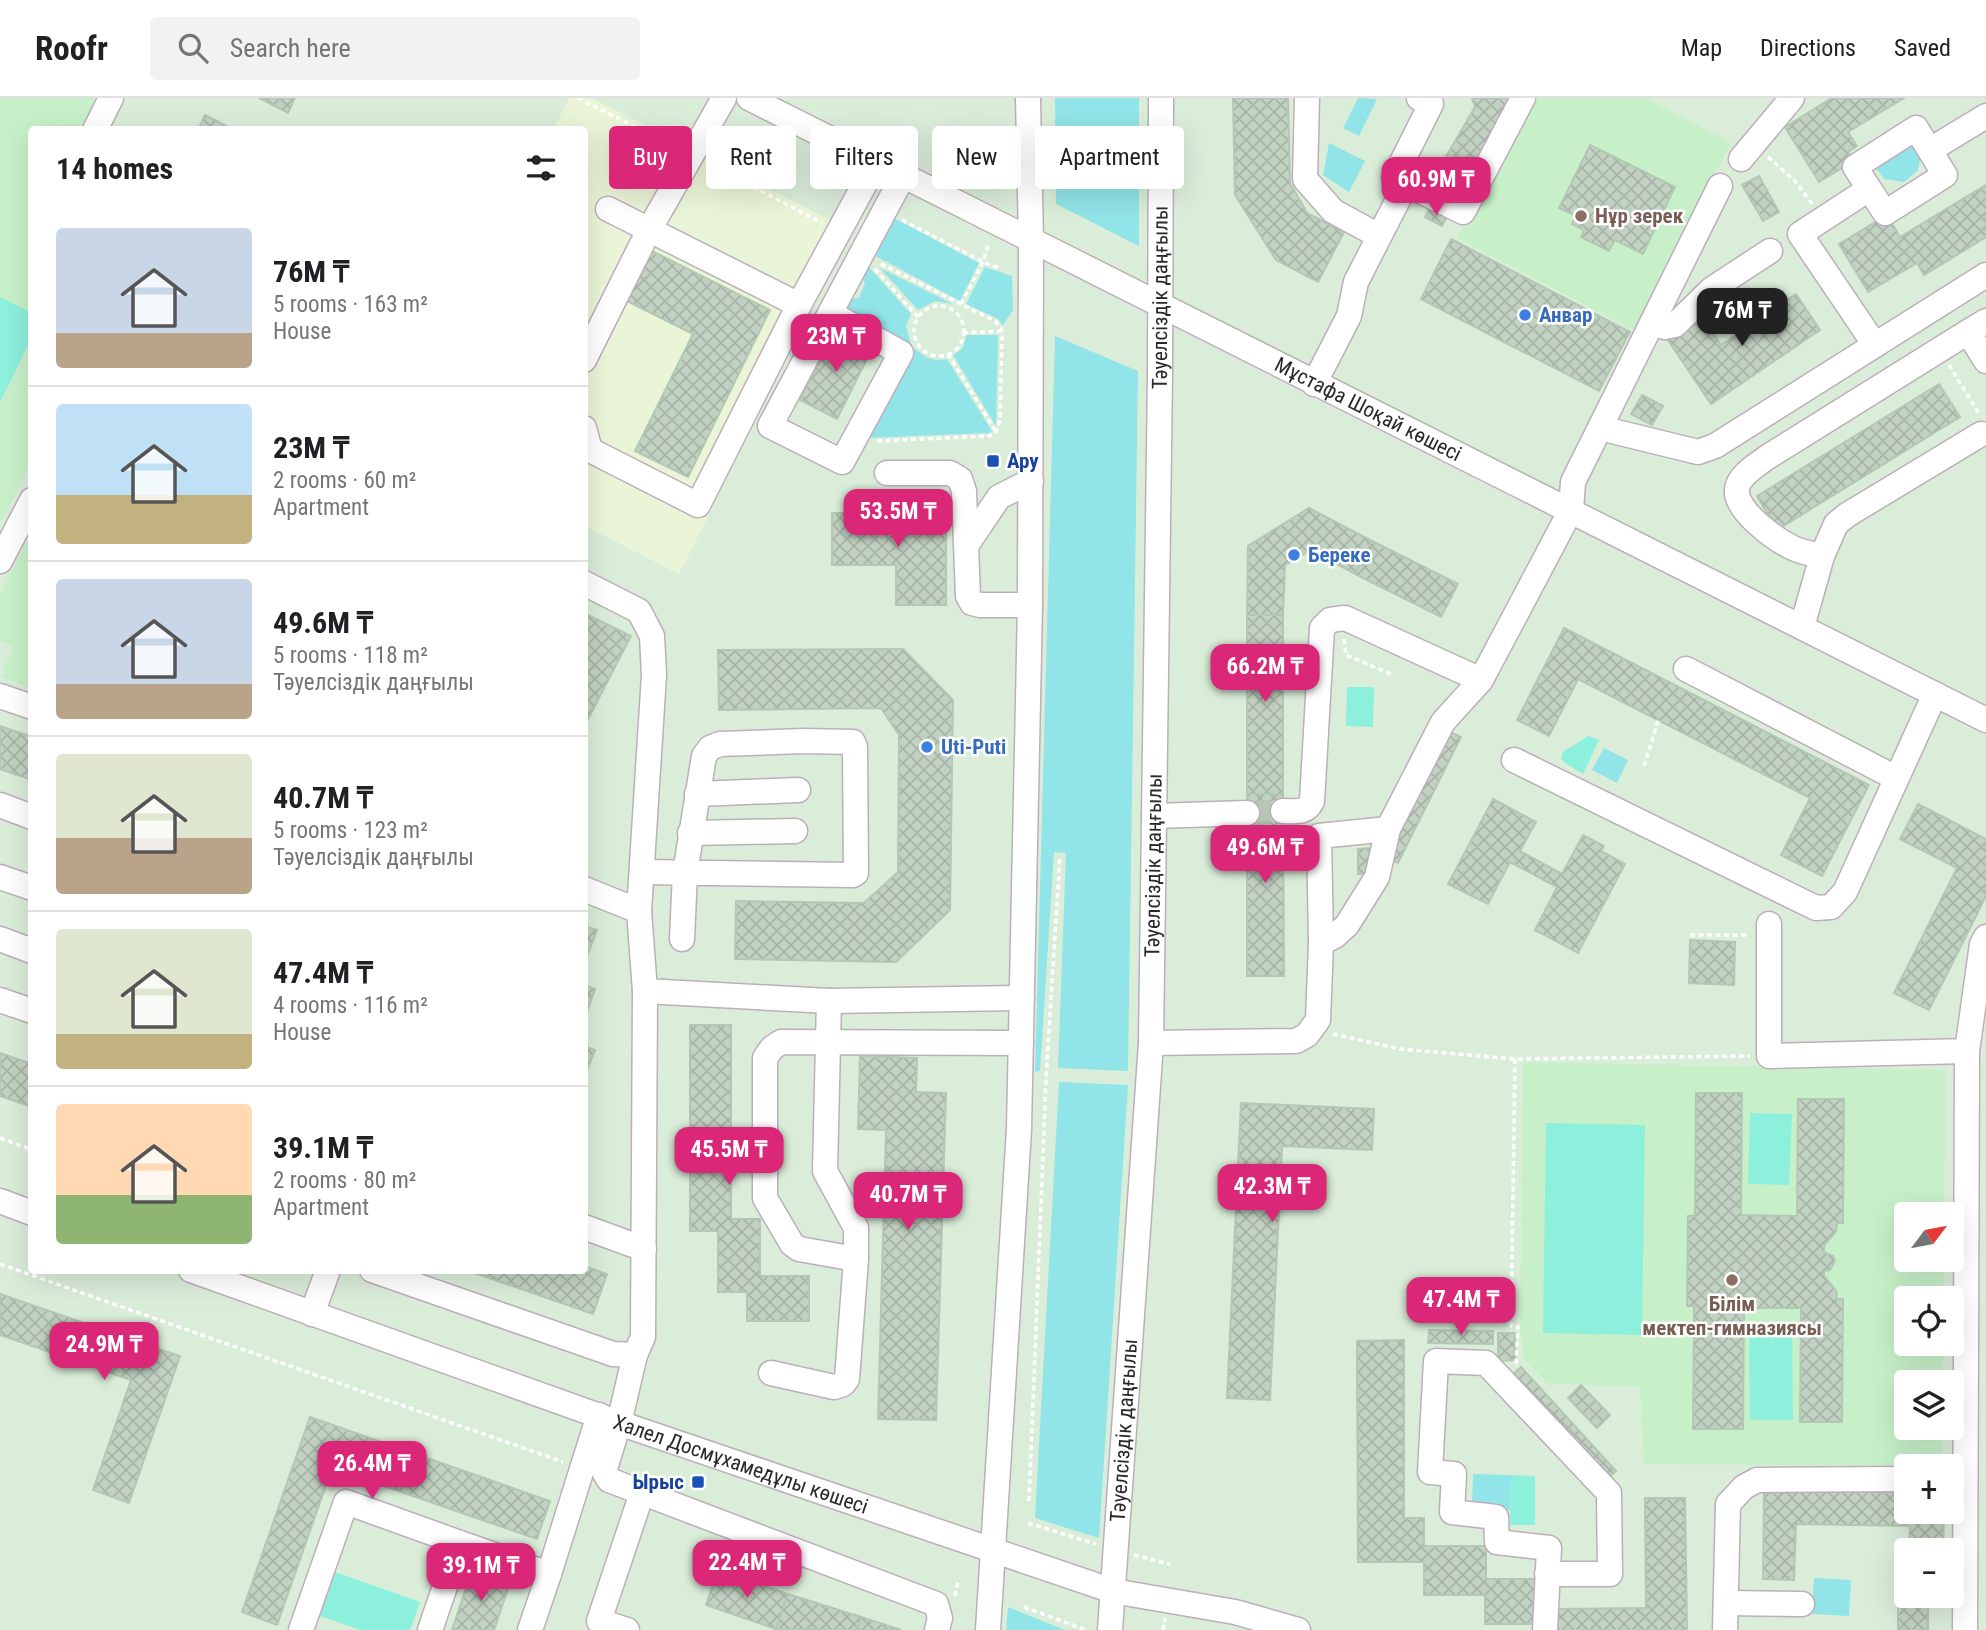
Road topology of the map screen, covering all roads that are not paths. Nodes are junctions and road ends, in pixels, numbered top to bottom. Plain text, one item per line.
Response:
1 (111, 98) edge
2 (724, 98) edge
3 (749, 98) edge
4 (1028, 98) edge
5 (1161, 98) edge
6 (1307, 98) edge
7 (1419, 98) edge
8 (1523, 98) edge
9 (1792, 98) edge
10 (1986, 116) edge
11 (97, 126) edge
12 (810, 129) edge
13 (1930, 150) junction
14 (1746, 153) road end
15 (918, 184) edge
16 (1406, 184) junction
17 (1720, 186) dead end
18 (862, 189) edge
19 (896, 189) edge
20 (1870, 189) junction
21 (608, 209) dead end
22 (649, 230) junction
23 (1379, 236) junction
24 (1031, 241) junction
25 (1770, 251) dead end
26 (1986, 275) edge
27 (799, 305) junction
28 (1160, 306) junction
29 (830, 313) junction
30 (1651, 323) junction
31 (1977, 327) edge
32 (1875, 345) junction
33 (588, 352) edge
34 (1986, 361) edge
35 (1314, 384) junction
36 (1982, 427) road end
37 (1600, 428) junction
38 (588, 443) edge
39 (887, 473) dead end
40 (1031, 481) junction
41 (28, 508) edge
42 (1570, 510) junction
43 (968, 543) junction
44 (1822, 556) junction
45 (0, 561) edge
46 (588, 585) edge
47 (1030, 605) junction
48 (1802, 627) junction
49 (1686, 669) dead end
50 (1481, 680) junction
51 (1935, 694) junction
52 (0, 696) edge
53 (28, 706) edge
54 (1986, 720) edge
55 (1514, 760) dead end
56 (1896, 778) junction
57 (798, 790) dead end
58 (697, 794) junction
59 (0, 805) edge
60 (1283, 811) tunnel mouth
61 (1247, 813) tunnel mouth
62 (28, 816) edge
63 (1154, 816) junction
64 (1388, 829) junction
65 (795, 831) dead end
66 (690, 833) junction
67 (642, 872) junction
68 (685, 873) junction
69 (0, 877) edge
70 (28, 887) edge
71 (588, 891) edge
72 (639, 911) junction
73 (1769, 929) road end
74 (1986, 937) edge
75 (0, 939) edge
76 (682, 939) dead end
77 (1321, 943) junction
78 (28, 950) edge
79 (645, 991) junction
80 (1022, 998) junction
81 (0, 1000) edge
82 (829, 1001) junction
83 (28, 1010) edge
84 (828, 1042) junction
85 (1021, 1043) junction
86 (1151, 1044) junction
87 (1968, 1051) junction
88 (0, 1201) edge
89 (28, 1212) edge
90 (588, 1228) edge
91 (644, 1249) junction
92 (856, 1259) junction
93 (202, 1274) edge
94 (327, 1274) edge
95 (383, 1274) edge
96 (312, 1314) junction
97 (635, 1354) junction
98 (771, 1373) dead end
99 (609, 1419) junction
100 (1960, 1454) edge
101 (582, 1469) junction
102 (606, 1476) junction
103 (1894, 1479) edge
104 (642, 1493) junction
105 (1961, 1524) edge
106 (460, 1543) junction
107 (992, 1549) junction
108 (549, 1574) junction
109 (1547, 1574) junction
110 (1113, 1591) junction
111 (1726, 1603) junction
112 (1802, 1604) dead end
113 (301, 1630) edge
114 (430, 1630) edge
115 (530, 1630) edge
116 (627, 1630) edge
117 (937, 1630) edge
118 (988, 1630) edge
119 (1110, 1630) edge
120 (1298, 1630) edge
121 (1545, 1630) edge
122 (1726, 1630) edge
123 (1965, 1630) edge

1 - 11 street
2 - 22 street
3 - 12 street, Мұстафа Шоқай көшесі
4 - 24 street
5 - 28 street, Тәуелсіздік даңғылы
6 - 23 street
7 - 16 street
8 - 16 street
9 - 14 street
10 - 13 street
13 - 20 street
13 - 20 street
15 - 24 street, Мұстафа Шоқай көшесі
16 - 23 street
17 - 30 street
18 - 27 street
19 - 29 street
20 - 32 street
21 - 22 street
22 - 27 street
22 - 33 street
23 - 35 street
24 - 28 street, Мұстафа Шоқай көшесі
24 - 40 street
25 - 30 street
26 - 32 street
27 - 38 street
28 - 35 street, Мұстафа Шоқай көшесі
28 - 63 street, Тәуелсіздік даңғылы
29 - 29 street
30 - 37 street
31 - 34 street
31 - 44 street
32 - 37 street
35 - 42 street, Мұстафа Шоқай көшесі
36 - 44 street
37 - 42 street
39 - 43 street
40 - 43 street
40 - 47 street
41 - 45 street
42 - 48 street, Мұстафа Шоқай көшесі
42 - 50 street
43 - 47 street
44 - 48 street
46 - 67 street
47 - 80 street
48 - 51 street, Мұстафа Шоқай көшесі
49 - 56 street
50 - 60 street
50 - 64 street
51 - 54 street, Мұстафа Шоқай көшесі
51 - 56 street
52 - 53 street
55 - 56 street
57 - 58 street
58 - 66 street
58 - 68 street
59 - 62 street
61 - 63 street
63 - 86 street, Тәуелсіздік даңғылы
64 - 77 street
64 - 77 street
65 - 66 street
66 - 68 street
67 - 68 street
67 - 72 street
68 - 76 street
69 - 70 street
71 - 72 street
72 - 79 street
73 - 87 street
74 - 87 street
75 - 78 street
77 - 86 street
79 - 82 street
79 - 91 street
80 - 82 street
80 - 85 street
81 - 83 street
82 - 84 street
84 - 85 street
84 - 92 street
84 - 92 street
85 - 107 street
86 - 110 street, Тәуелсіздік даңғылы
87 - 100 street
88 - 89 street
90 - 91 street
91 - 97 street
92 - 98 street
93 - 96 street, Халел Досмұхамедұлы көшесі
94 - 96 street
95 - 97 street
96 - 99 street, Халел Досмұхамедұлы көшесі
97 - 99 street
99 - 101 street
99 - 102 street
99 - 107 street, Халел Досмұхамедұлы көшесі
101 - 102 street
101 - 108 street
102 - 104 street
103 - 111 street
104 - 116 street
104 - 117 street
105 - 123 street
106 - 108 street
106 - 113 street
106 - 114 street
107 - 110 street, Халел Досмұхамедұлы көшесі
107 - 118 street
108 - 115 street
109 - 109 street
109 - 121 street
110 - 119 street, Тәуелсіздік даңғылы
110 - 120 street, Халел Досмұхамедұлы көшесі
111 - 112 street
111 - 122 street

